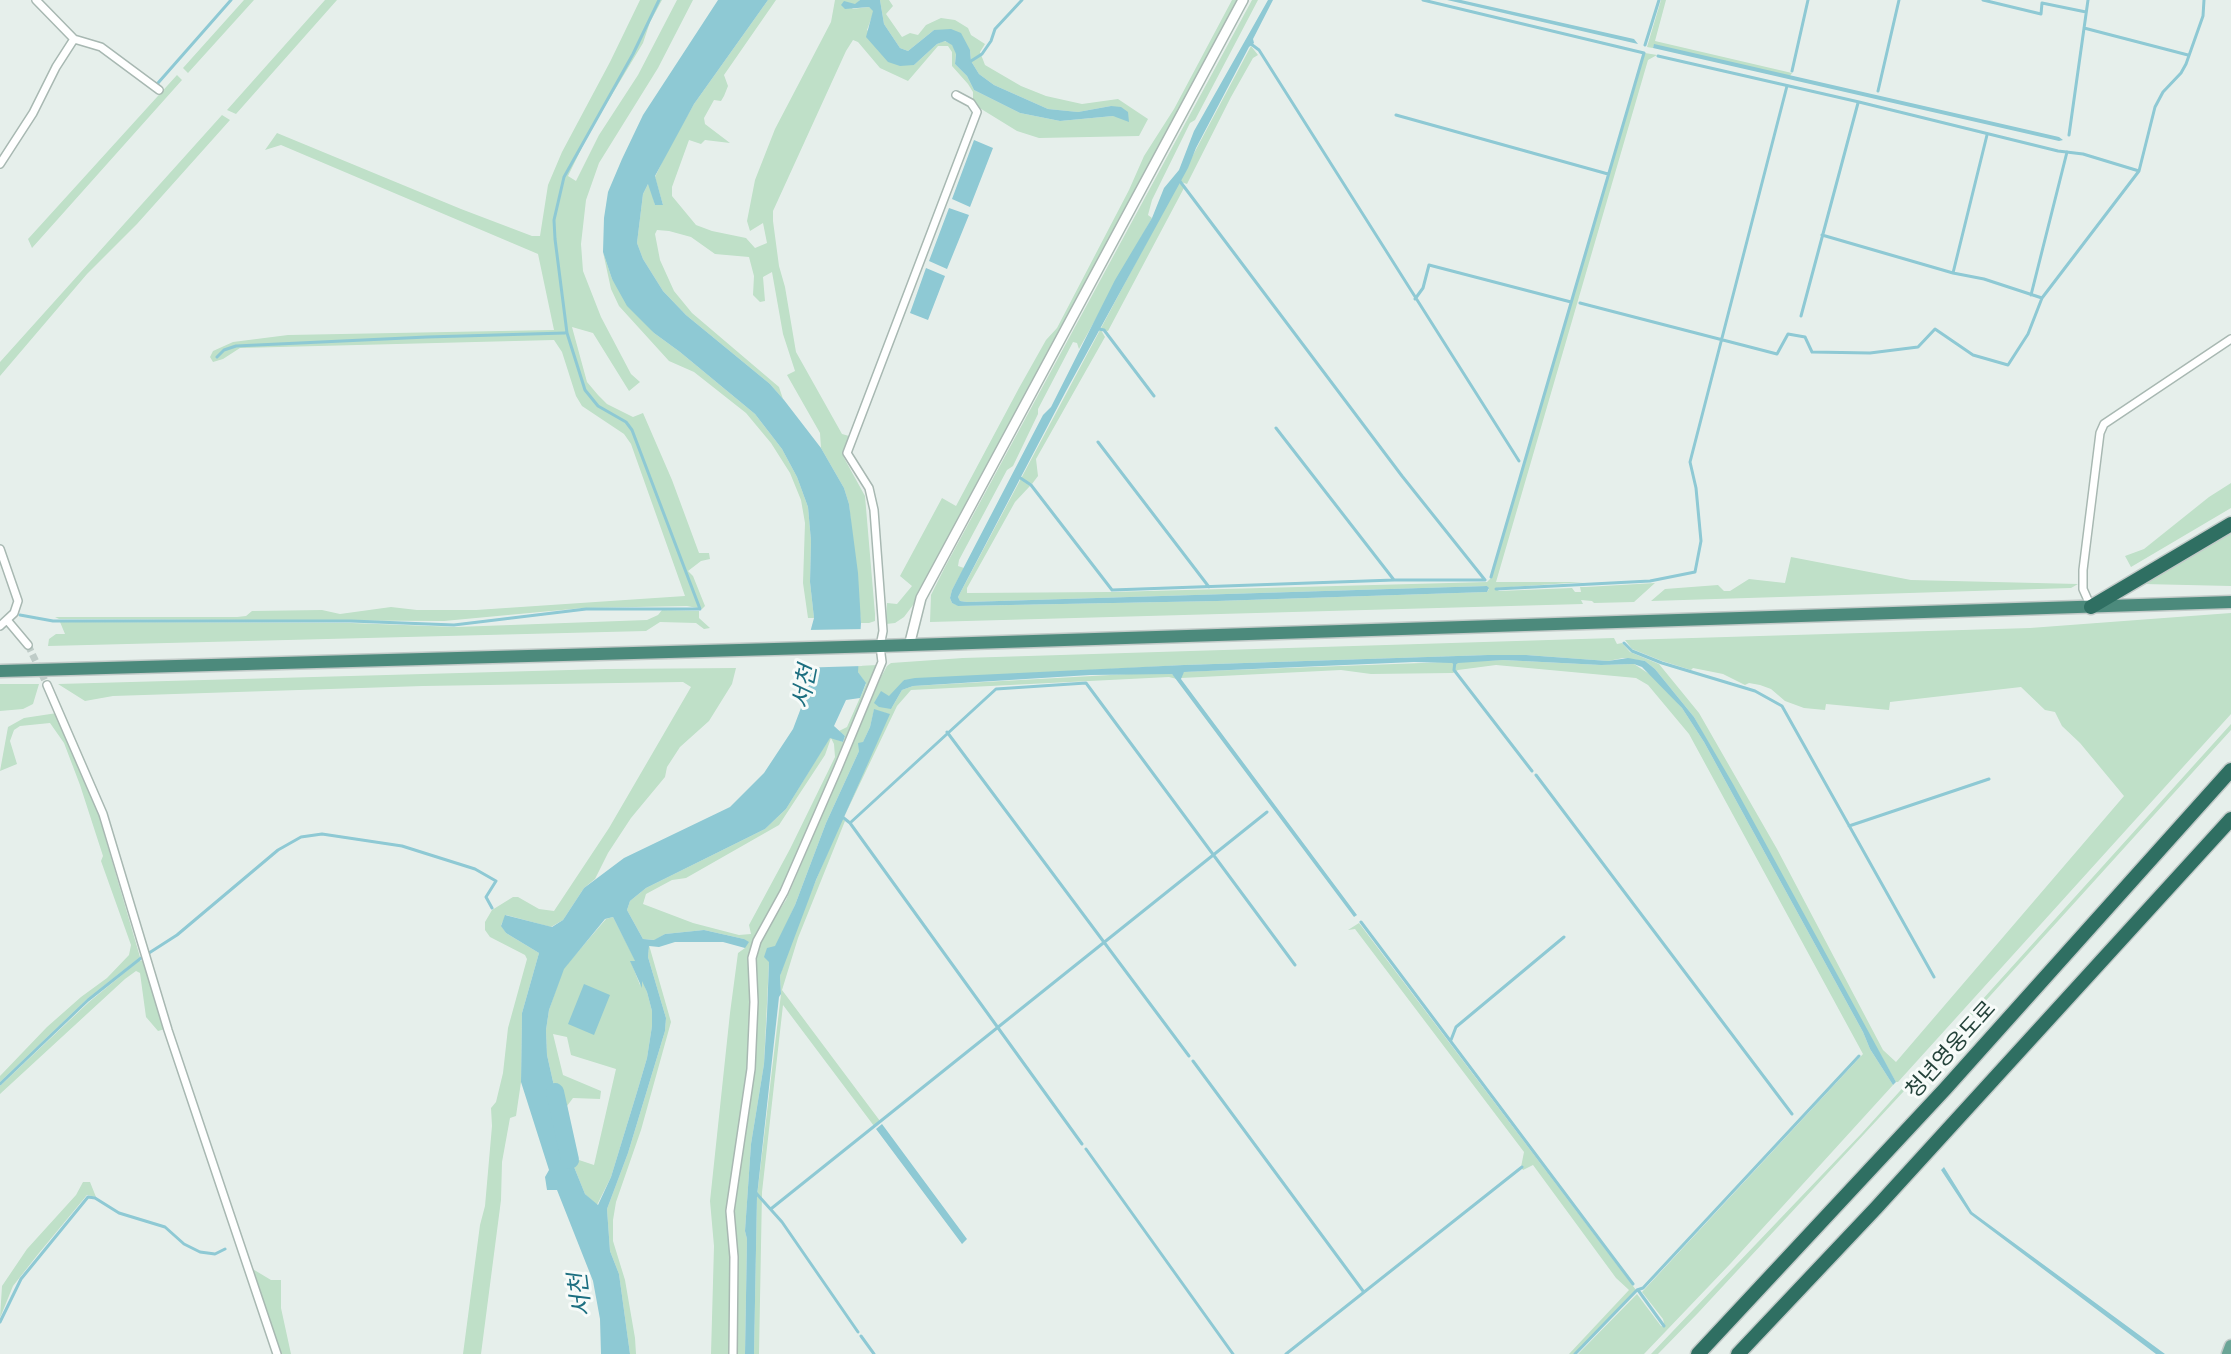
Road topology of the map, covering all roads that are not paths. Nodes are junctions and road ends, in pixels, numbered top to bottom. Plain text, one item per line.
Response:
1 (36, 0) edge
2 (1243, 0) edge
3 (74, 39) junction
4 (159, 90) dead end
5 (956, 95) dead end
6 (0, 164) edge
7 (2231, 339) edge
8 (2231, 524) edge
9 (0, 549) edge
10 (2231, 602) edge
11 (2091, 607) junction
12 (7, 620) junction
13 (0, 626) edge
14 (28, 645) tunnel mouth
15 (880, 646) junction
16 (909, 646) junction
17 (0, 671) edge
18 (47, 685) tunnel mouth
19 (2231, 770) edge
20 (2231, 819) edge
21 (2231, 1346) edge
22 (277, 1354) edge
23 (733, 1354) edge
24 (1698, 1354) edge
25 (1738, 1354) edge
26 (2228, 1354) edge

1 - 3 street
2 - 16 street
3 - 4 street
3 - 6 street
5 - 15 street
7 - 11 street
8 - 11 highway
9 - 12 street
10 - 11 highway
11 - 16 highway
12 - 13 street
12 - 14 street
15 - 16 highway
15 - 17 highway
15 - 23 street
18 - 22 street
19 - 24 highway, 청년영웅도로
20 - 25 highway
21 - 26 main road

